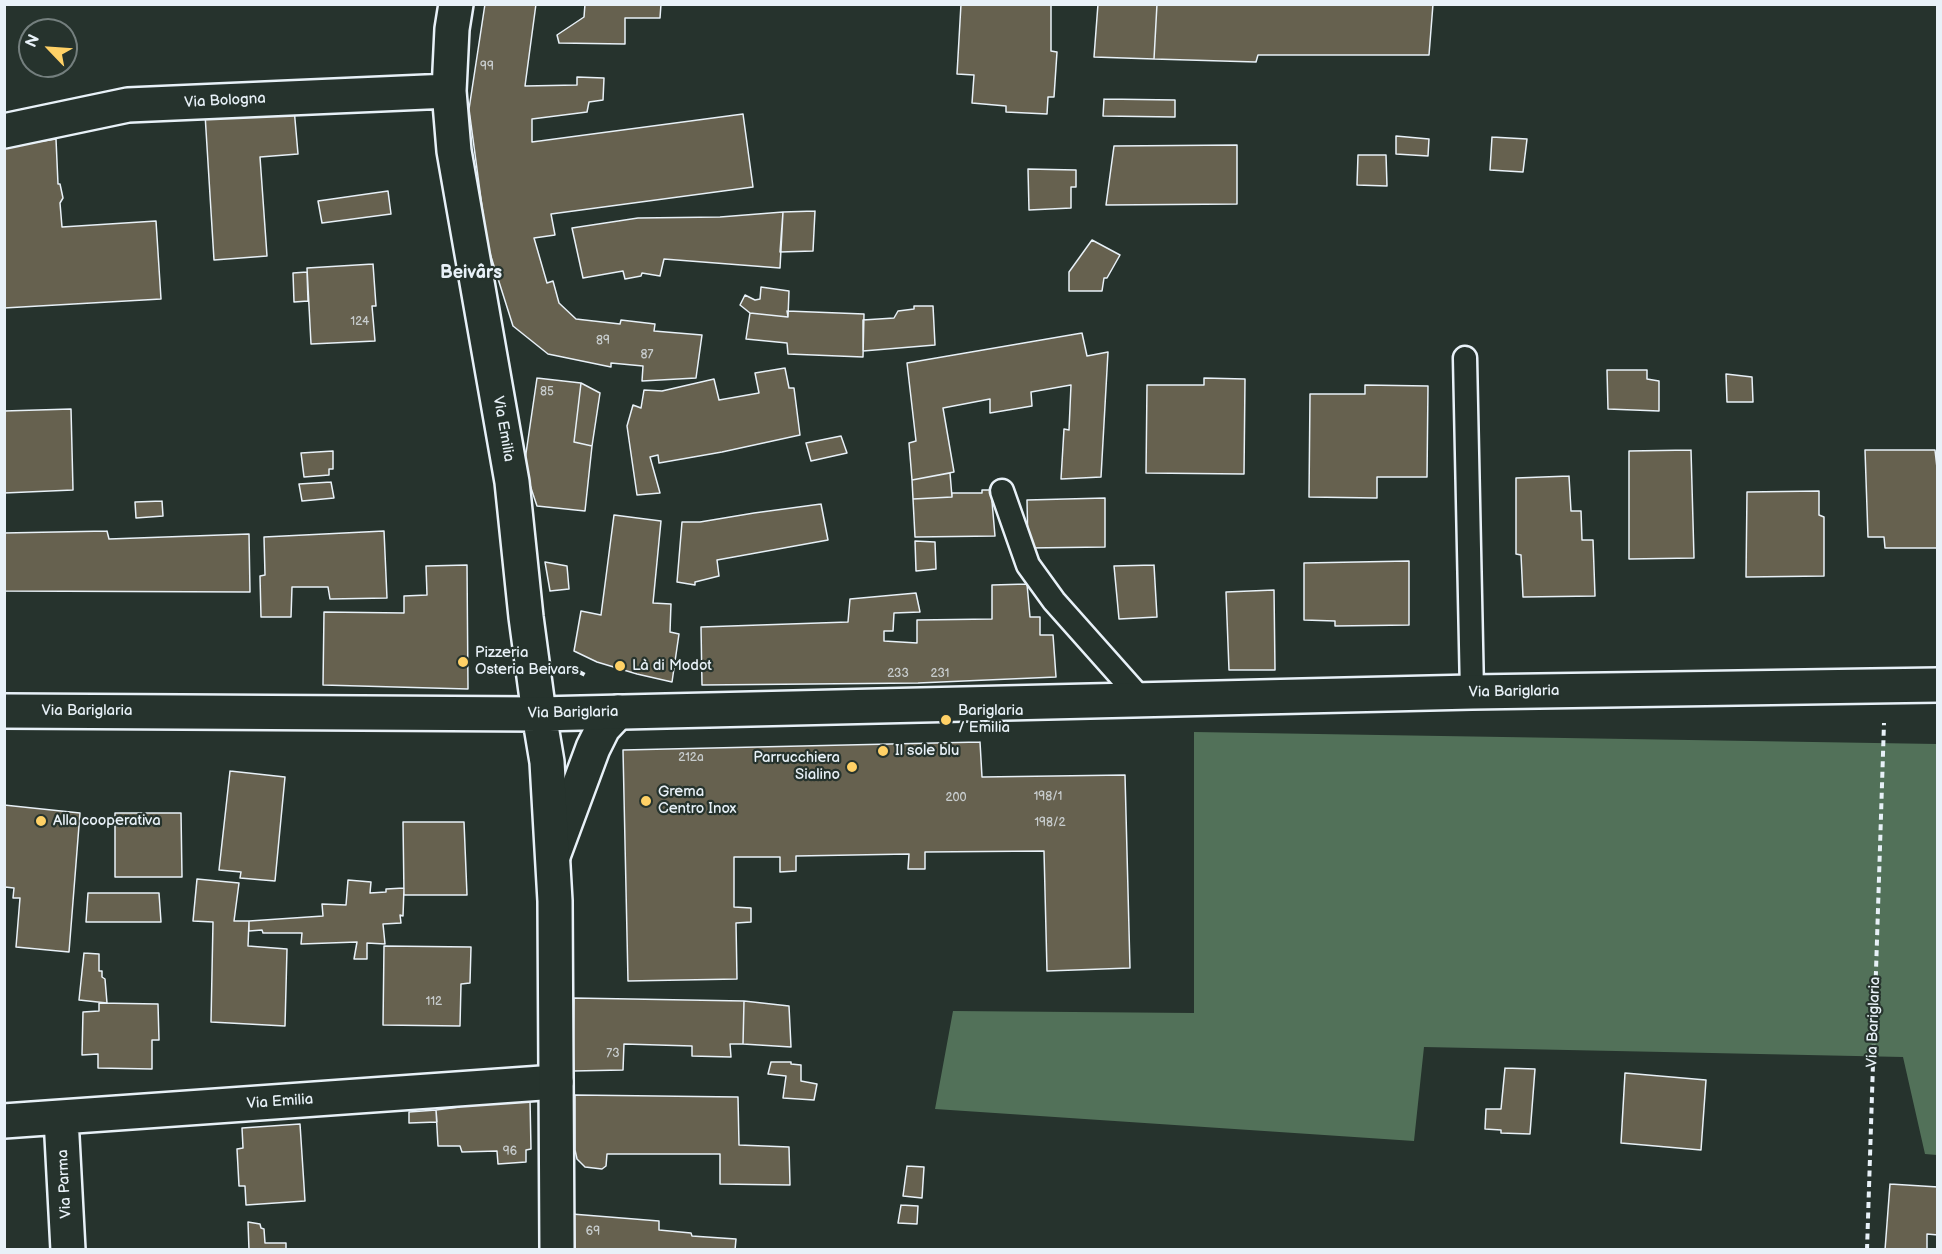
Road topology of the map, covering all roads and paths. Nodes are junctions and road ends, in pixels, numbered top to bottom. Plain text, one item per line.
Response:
1 (456, 4) edge
2 (449, 91) junction
3 (4, 131) edge
4 (1465, 358) dead end
5 (1002, 491) dead end
6 (1938, 685) edge
7 (1885, 686) junction
8 (1472, 692) junction
9 (1142, 700) junction
10 (4, 711) edge
11 (618, 712) junction
12 (539, 714) junction
13 (553, 856) junction
14 (556, 1082) junction
15 (61, 1118) junction
16 (4, 1121) edge
17 (68, 1250) edge
18 (557, 1250) edge
19 (1867, 1250) edge

1 - 2 street, Via Emilia
2 - 3 street, Via Bologna
2 - 12 street, Via Emilia
4 - 8 lane
5 - 9 lane
6 - 7 street, Via Bariglaria
7 - 8 street, Via Bariglaria
7 - 19 path, Via Bariglaria
8 - 9 street, Via Bariglaria
9 - 11 street, Via Bariglaria
10 - 12 street, Via Bariglaria
11 - 12 street, Via Bariglaria
11 - 13 street, Via Emilia
12 - 13 street, Via Emilia
13 - 14 street, Via Emilia
14 - 15 street, Via Emilia
14 - 18 street, Via Emilia
15 - 16 street, Via Emilia
15 - 17 street, Via Parma

